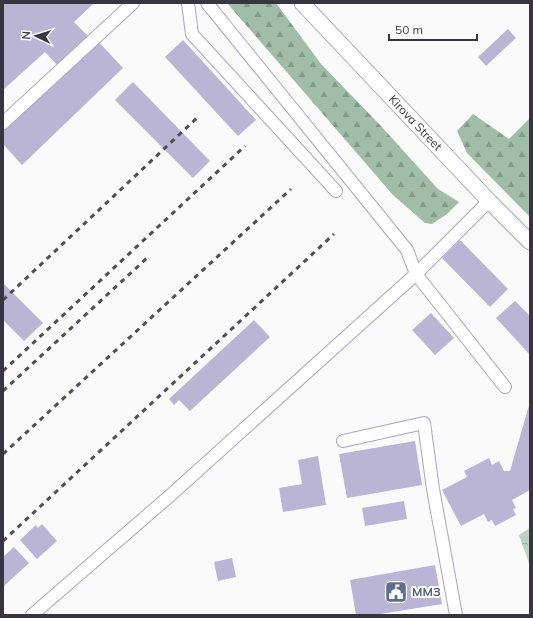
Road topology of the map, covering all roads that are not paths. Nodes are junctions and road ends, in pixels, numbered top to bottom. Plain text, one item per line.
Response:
1 (133, 3) edge
2 (188, 3) edge
3 (208, 3) edge
4 (302, 3) edge
5 (3, 123) edge
6 (336, 191) dead end
7 (489, 201) junction
8 (530, 242) edge
9 (416, 274) junction
10 (505, 387) dead end
11 (343, 441) dead end
12 (32, 615) edge
13 (456, 615) edge

1 - 5 lane
2 - 6 lane
3 - 9 lane
4 - 7 main road, Kirova Street
7 - 8 main road, Kirova Street
7 - 9 lane
9 - 10 lane
9 - 12 lane
11 - 13 lane

